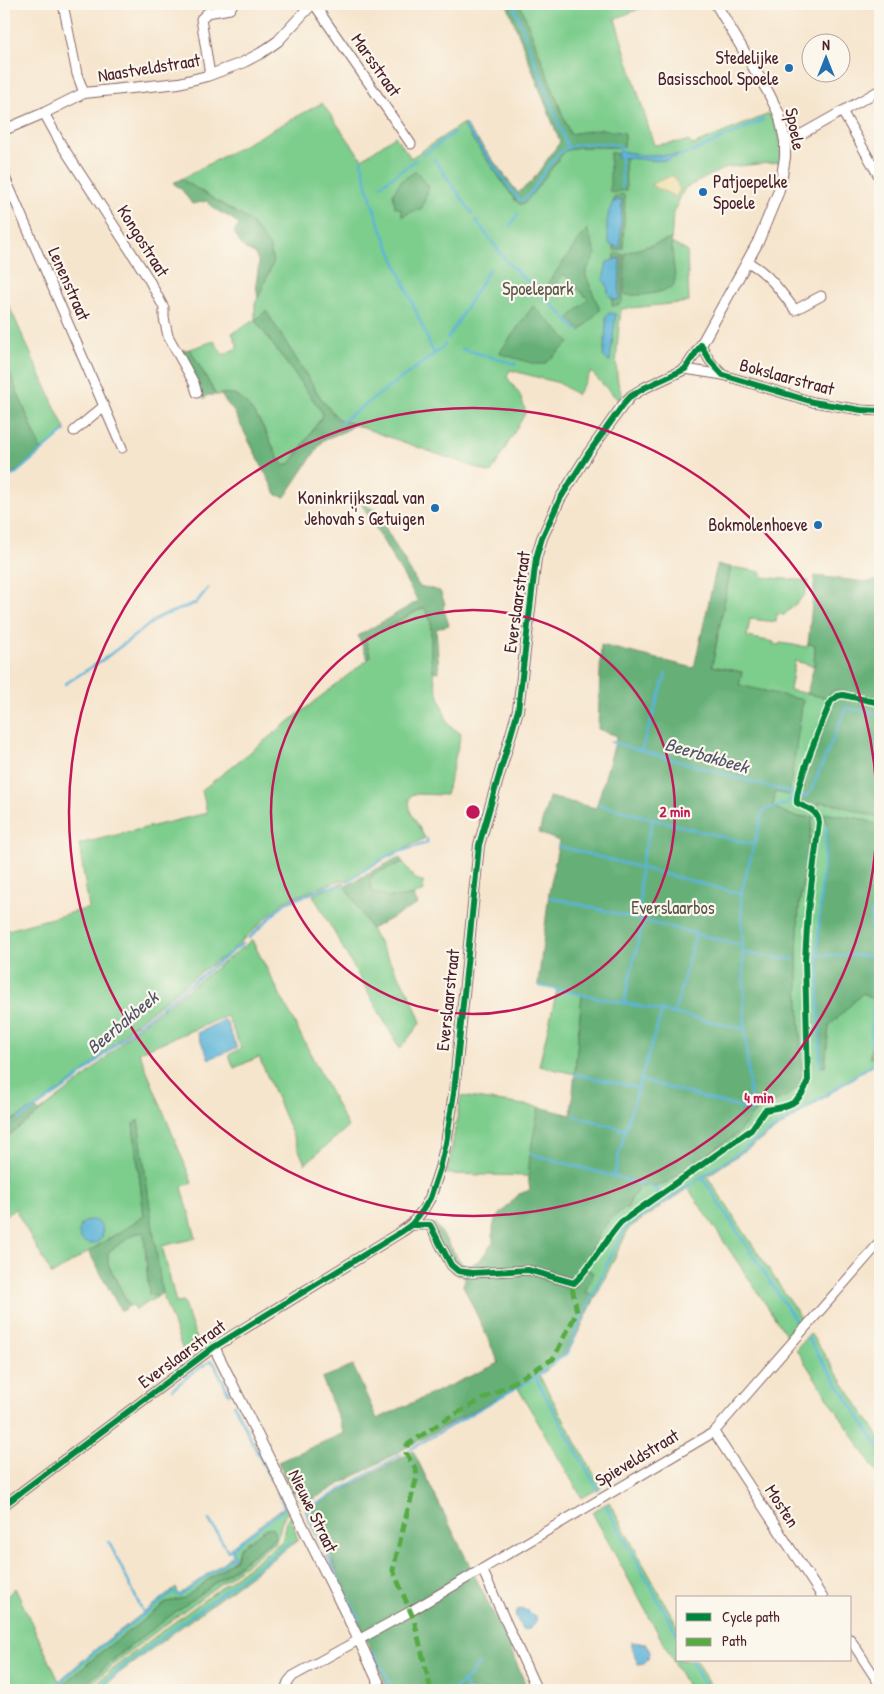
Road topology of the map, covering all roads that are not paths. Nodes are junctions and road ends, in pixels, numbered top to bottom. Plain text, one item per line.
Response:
1 (63, 4) edge
2 (233, 4) edge
3 (313, 4) edge
4 (716, 4) edge
5 (210, 75) junction
6 (880, 90) edge
7 (84, 93) junction
8 (842, 111) junction
9 (44, 113) junction
10 (4, 130) edge
11 (784, 141) junction
12 (411, 144) dead end
13 (4, 175) edge
14 (880, 178) edge
15 (748, 262) junction
16 (821, 296) dead end
17 (701, 345) junction
18 (685, 369) junction
19 (723, 375) junction
20 (197, 393) dead end
21 (104, 406) junction
22 (880, 410) edge
23 (74, 431) dead end
24 (122, 448) dead end
25 (423, 1210) junction
26 (410, 1225) junction
27 (430, 1225) junction
28 (880, 1242) edge
29 (574, 1283) dead end
30 (214, 1347) junction
31 (714, 1432) junction
32 (4, 1505) edge
33 (482, 1569) junction
34 (822, 1596) edge
35 (358, 1638) junction
36 (852, 1642) edge
37 (880, 1685) edge
38 (284, 1690) edge
39 (382, 1690) edge
40 (536, 1690) edge

1 - 7 street
2 - 5 street
3 - 5 street, Naastveldstraat
3 - 12 street, Marsstraat
4 - 11 street, Spoele
5 - 7 street, Naastveldstraat
6 - 8 street
7 - 9 street, Naastveldstraat
8 - 11 street
8 - 14 street
9 - 10 street, Naastveldstraat
9 - 20 street, Kongostraat
11 - 15 street, Spoele
13 - 21 street, Lenenstraat
15 - 16 street
15 - 17 street, Spoele
17 - 18 street
17 - 19 street, Bokslaarstraat
18 - 19 street, Bokslaarstraat
18 - 25 street, Everslaarstraat
19 - 22 street, Bokslaarstraat
21 - 23 street
21 - 24 street, Lenenstraat
25 - 26 street, Everslaarstraat
25 - 27 street
26 - 27 street
26 - 30 street, Everslaarstraat
27 - 29 street
28 - 31 street, Spieveldstraat
30 - 32 street, Everslaarstraat
30 - 35 street, Nieuwe Straat
31 - 33 street, Spieveldstraat
31 - 34 street, Mosten
33 - 35 street, Spieveldstraat
33 - 40 street
35 - 38 street, Spieveldstraat
35 - 39 street, Nieuwe Straat
36 - 37 street

